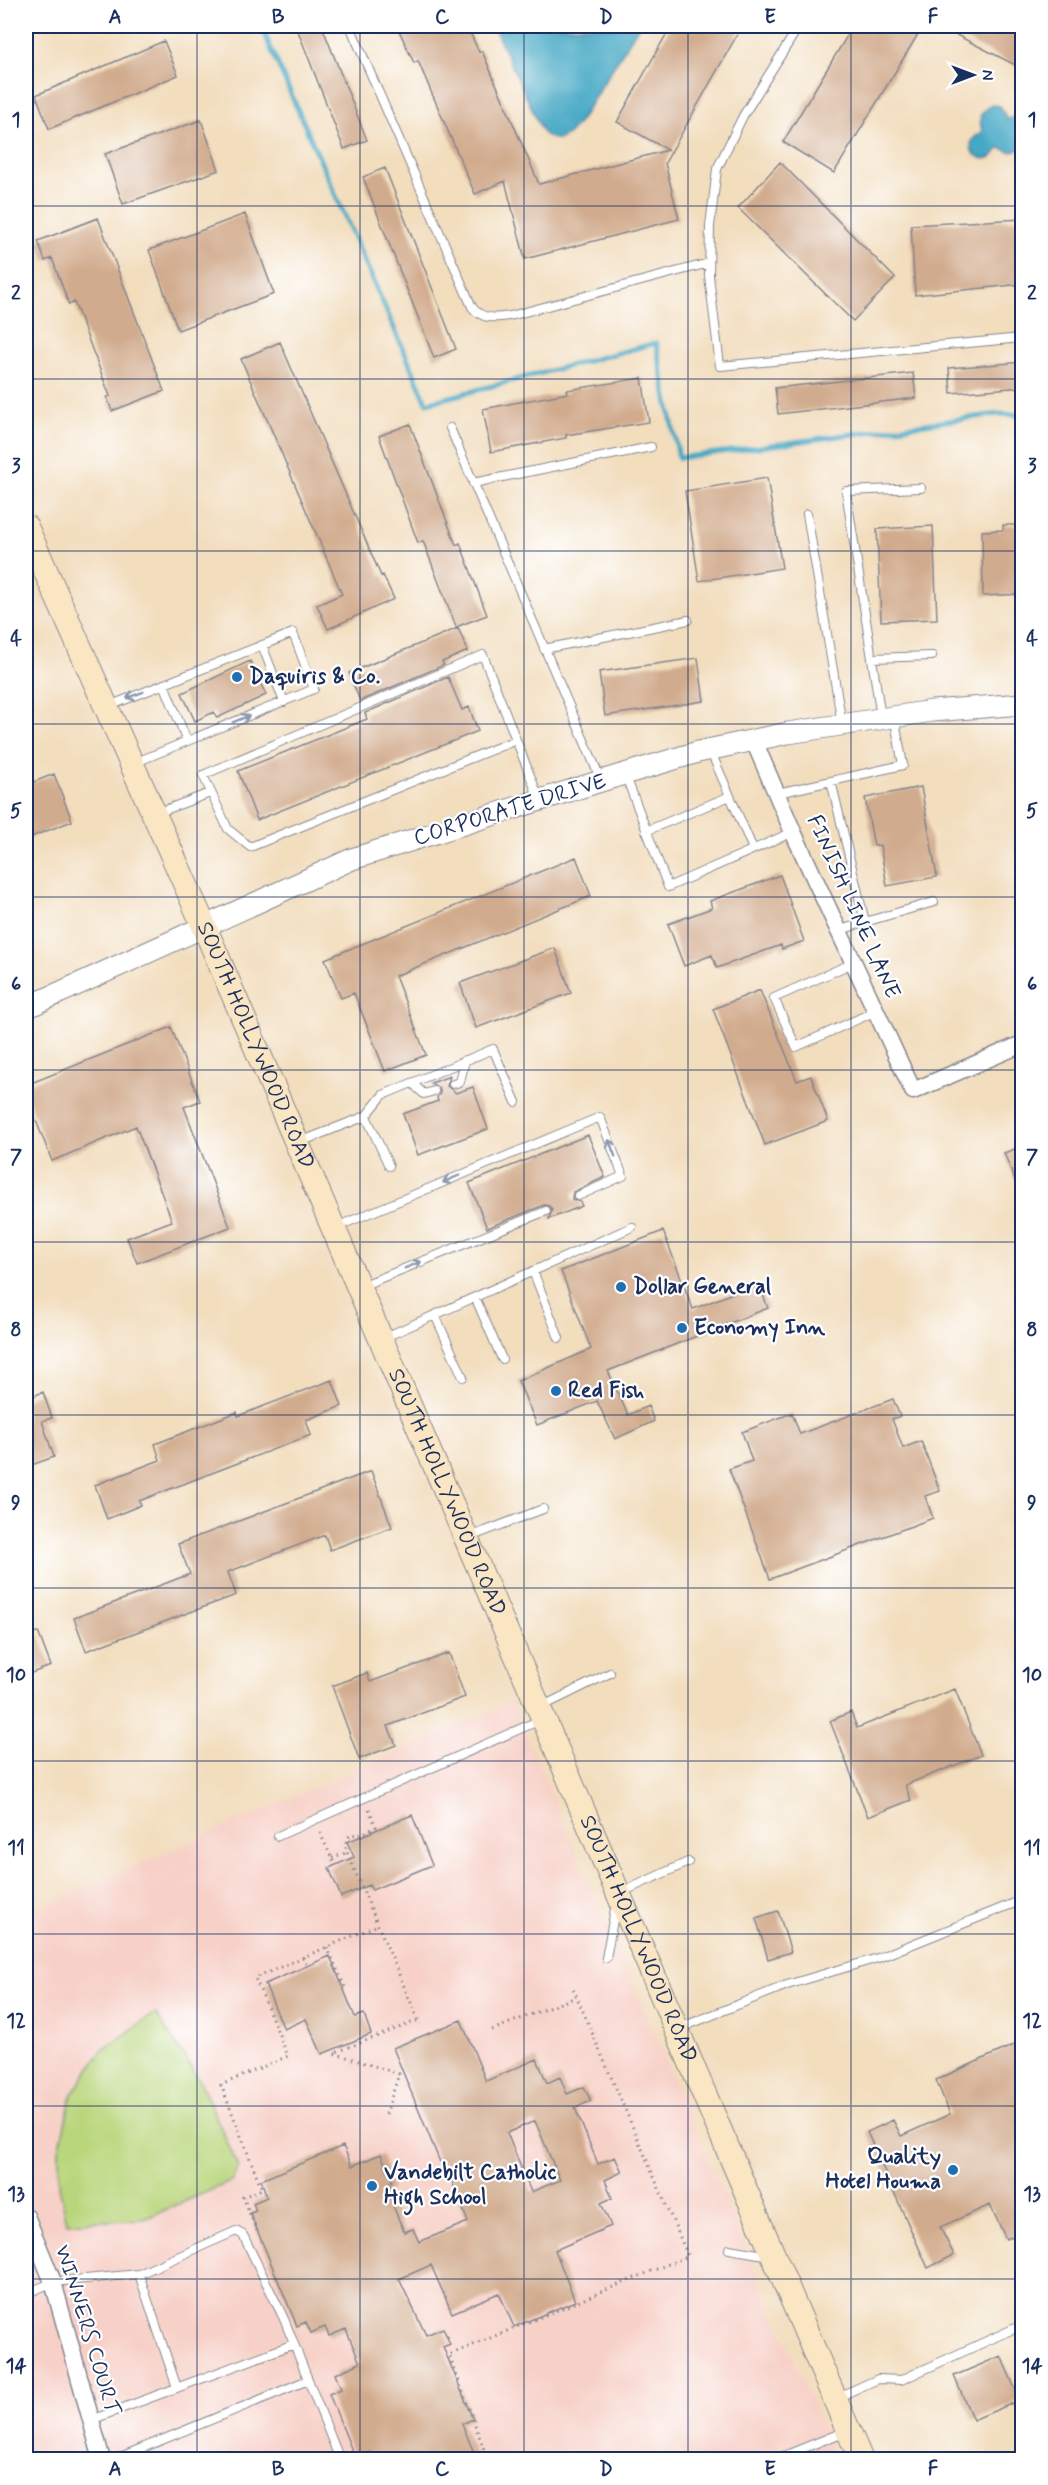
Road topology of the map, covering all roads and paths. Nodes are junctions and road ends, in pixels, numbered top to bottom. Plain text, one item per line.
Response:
1 (350, 26) edge
2 (800, 26) edge
3 (709, 263) junction
4 (1023, 338) edge
5 (450, 428) dead end
6 (651, 447) dead end
7 (473, 483) junction
8 (921, 488) dead end
9 (807, 514) dead end
10 (26, 527) edge
11 (688, 620) dead end
12 (262, 645) junction
13 (544, 649) junction
14 (932, 656) dead end
15 (872, 658) junction
16 (164, 684) junction
17 (284, 702) junction
18 (1023, 704) edge
19 (106, 707) junction
20 (887, 717) junction
21 (842, 724) junction
22 (516, 740) junction
23 (187, 741) junction
24 (754, 741) junction
25 (710, 750) junction
26 (132, 764) junction
27 (625, 774) junction
28 (831, 781) junction
29 (601, 782) junction
30 (210, 793) junction
31 (778, 793) junction
32 (730, 796) junction
33 (540, 801) junction
34 (154, 814) junction
35 (646, 831) junction
36 (794, 832) junction
37 (753, 849) junction
38 (934, 902) dead end
39 (865, 922) junction
40 (204, 926) junction
41 (838, 931) junction
42 (853, 963) junction
43 (26, 1008) edge
44 (876, 1011) junction
45 (1023, 1044) edge
46 (465, 1060) junction
47 (411, 1083) junction
48 (453, 1084) dead end
49 (434, 1091) dead end
50 (516, 1102) dead end
51 (366, 1116) junction
52 (297, 1143) junction
53 (389, 1166) dead end
54 (578, 1196) dead end
55 (546, 1211) dead end
56 (632, 1227) dead end
57 (333, 1228) junction
58 (533, 1271) junction
59 (359, 1287) junction
60 (475, 1297) junction
61 (435, 1315) junction
62 (560, 1338) dead end
63 (381, 1339) junction
64 (502, 1359) dead end
65 (463, 1377) dead end
66 (543, 1509) dead end
67 (466, 1539) junction
68 (610, 1673) dead end
69 (541, 1713) junction
70 (364, 1798) junction
71 (314, 1820) junction
72 (278, 1836) dead end
73 (348, 1852) junction
74 (332, 1858) junction
75 (688, 1862) dead end
76 (335, 1865) dead end
77 (618, 1893) junction
78 (1023, 1900) edge
79 (378, 1925) junction
80 (327, 1947) junction
81 (303, 1957) junction
82 (606, 1958) dead end
83 (307, 1966) dead end
84 (572, 1986) dead end
85 (343, 1988) dead end
86 (576, 1997) junction
87 (492, 2030) dead end
88 (677, 2030) junction
89 (386, 2114) dead end
90 (26, 2216) edge
91 (261, 2241) dead end
92 (729, 2249) dead end
93 (774, 2257) junction
94 (139, 2274) junction
95 (53, 2282) junction
96 (26, 2294) edge
97 (1023, 2325) edge
98 (294, 2344) junction
99 (308, 2380) junction
100 (177, 2388) junction
101 (836, 2398) junction
102 (91, 2420) junction
103 (849, 2429) junction
104 (102, 2460) edge
105 (113, 2460) edge
106 (340, 2460) edge
107 (489, 2460) edge
108 (774, 2460) edge
109 (861, 2460) edge

1 - 3 lane
2 - 3 lane
3 - 4 lane
5 - 7 lane
6 - 7 lane
7 - 13 lane
8 - 15 lane
9 - 21 lane
10 - 19 main road, SOUTH HOLLYWOOD ROAD
11 - 13 lane
12 - 16 lane
12 - 17 lane
12 - 17 lane
13 - 29 lane
14 - 15 lane
15 - 20 lane
16 -> 19 lane
16 - 23 lane
23 -> 17 lane
18 - 20 street, CORPORATE DRIVE
19 - 26 main road, SOUTH HOLLYWOOD ROAD
20 - 21 street, CORPORATE DRIVE
20 - 28 lane
21 - 24 street, CORPORATE DRIVE
22 - 30 lane
22 - 30 lane
22 - 33 lane
23 - 26 lane
24 - 25 street, CORPORATE DRIVE
24 - 31 street, FINISH LINE LANE
25 - 27 street, CORPORATE DRIVE
25 - 32 lane
26 - 34 main road, SOUTH HOLLYWOOD ROAD
27 - 29 street, CORPORATE DRIVE
27 - 35 lane
28 - 31 lane
28 - 39 lane
29 - 33 street, CORPORATE DRIVE
30 - 34 lane
31 - 36 street, FINISH LINE LANE
32 - 35 lane
32 - 37 lane
33 - 40 street, CORPORATE DRIVE
34 - 40 main road, SOUTH HOLLYWOOD ROAD
35 - 37 lane
36 - 37 lane
36 - 41 street, FINISH LINE LANE
38 - 39 lane
39 - 41 lane
40 - 43 street, CORPORATE DRIVE
40 - 52 main road, SOUTH HOLLYWOOD ROAD
41 - 42 street, FINISH LINE LANE
42 - 44 street, FINISH LINE LANE
42 - 44 lane
44 - 45 street, FINISH LINE LANE
46 - 47 lane
46 - 48 lane
46 - 50 lane
47 - 49 lane
47 - 51 lane
51 - 52 lane
51 - 53 lane
52 - 57 main road, SOUTH HOLLYWOOD ROAD
54 -> 57 lane
59 -> 55 lane
56 - 58 lane
57 - 59 main road, SOUTH HOLLYWOOD ROAD
58 - 60 lane
58 - 62 lane
59 - 63 main road, SOUTH HOLLYWOOD ROAD
60 - 61 lane
60 - 64 lane
61 - 63 lane
61 - 65 lane
63 - 67 main road, SOUTH HOLLYWOOD ROAD
66 - 67 lane
67 - 69 main road, SOUTH HOLLYWOOD ROAD
68 - 69 lane
69 - 70 lane
69 - 77 main road, SOUTH HOLLYWOOD ROAD
70 - 71 lane
70 - 73 path
71 - 72 lane
71 - 74 path
73 - 74 path
73 - 79 path
74 - 76 path
75 - 77 lane
77 - 82 lane
77 - 88 main road, SOUTH HOLLYWOOD ROAD
78 - 88 lane
79 - 80 path
79 - 89 path
80 - 81 path
80 - 85 path
81 - 83 path
81 - 91 path
84 - 86 path
86 - 87 path
86 - 107 path
88 - 93 main road, SOUTH HOLLYWOOD ROAD
90 - 95 street, WINNERS COURT
92 - 93 lane
93 - 101 main road, SOUTH HOLLYWOOD ROAD
94 - 95 lane
94 - 98 lane
94 - 100 lane
95 - 96 lane
95 - 102 street, WINNERS COURT
97 - 101 lane
98 - 99 lane
98 - 100 lane
99 - 105 lane
99 - 106 lane
100 - 102 lane
101 - 103 main road, SOUTH HOLLYWOOD ROAD
102 - 104 street, WINNERS COURT
103 - 108 lane
103 - 109 main road, SOUTH HOLLYWOOD ROAD

